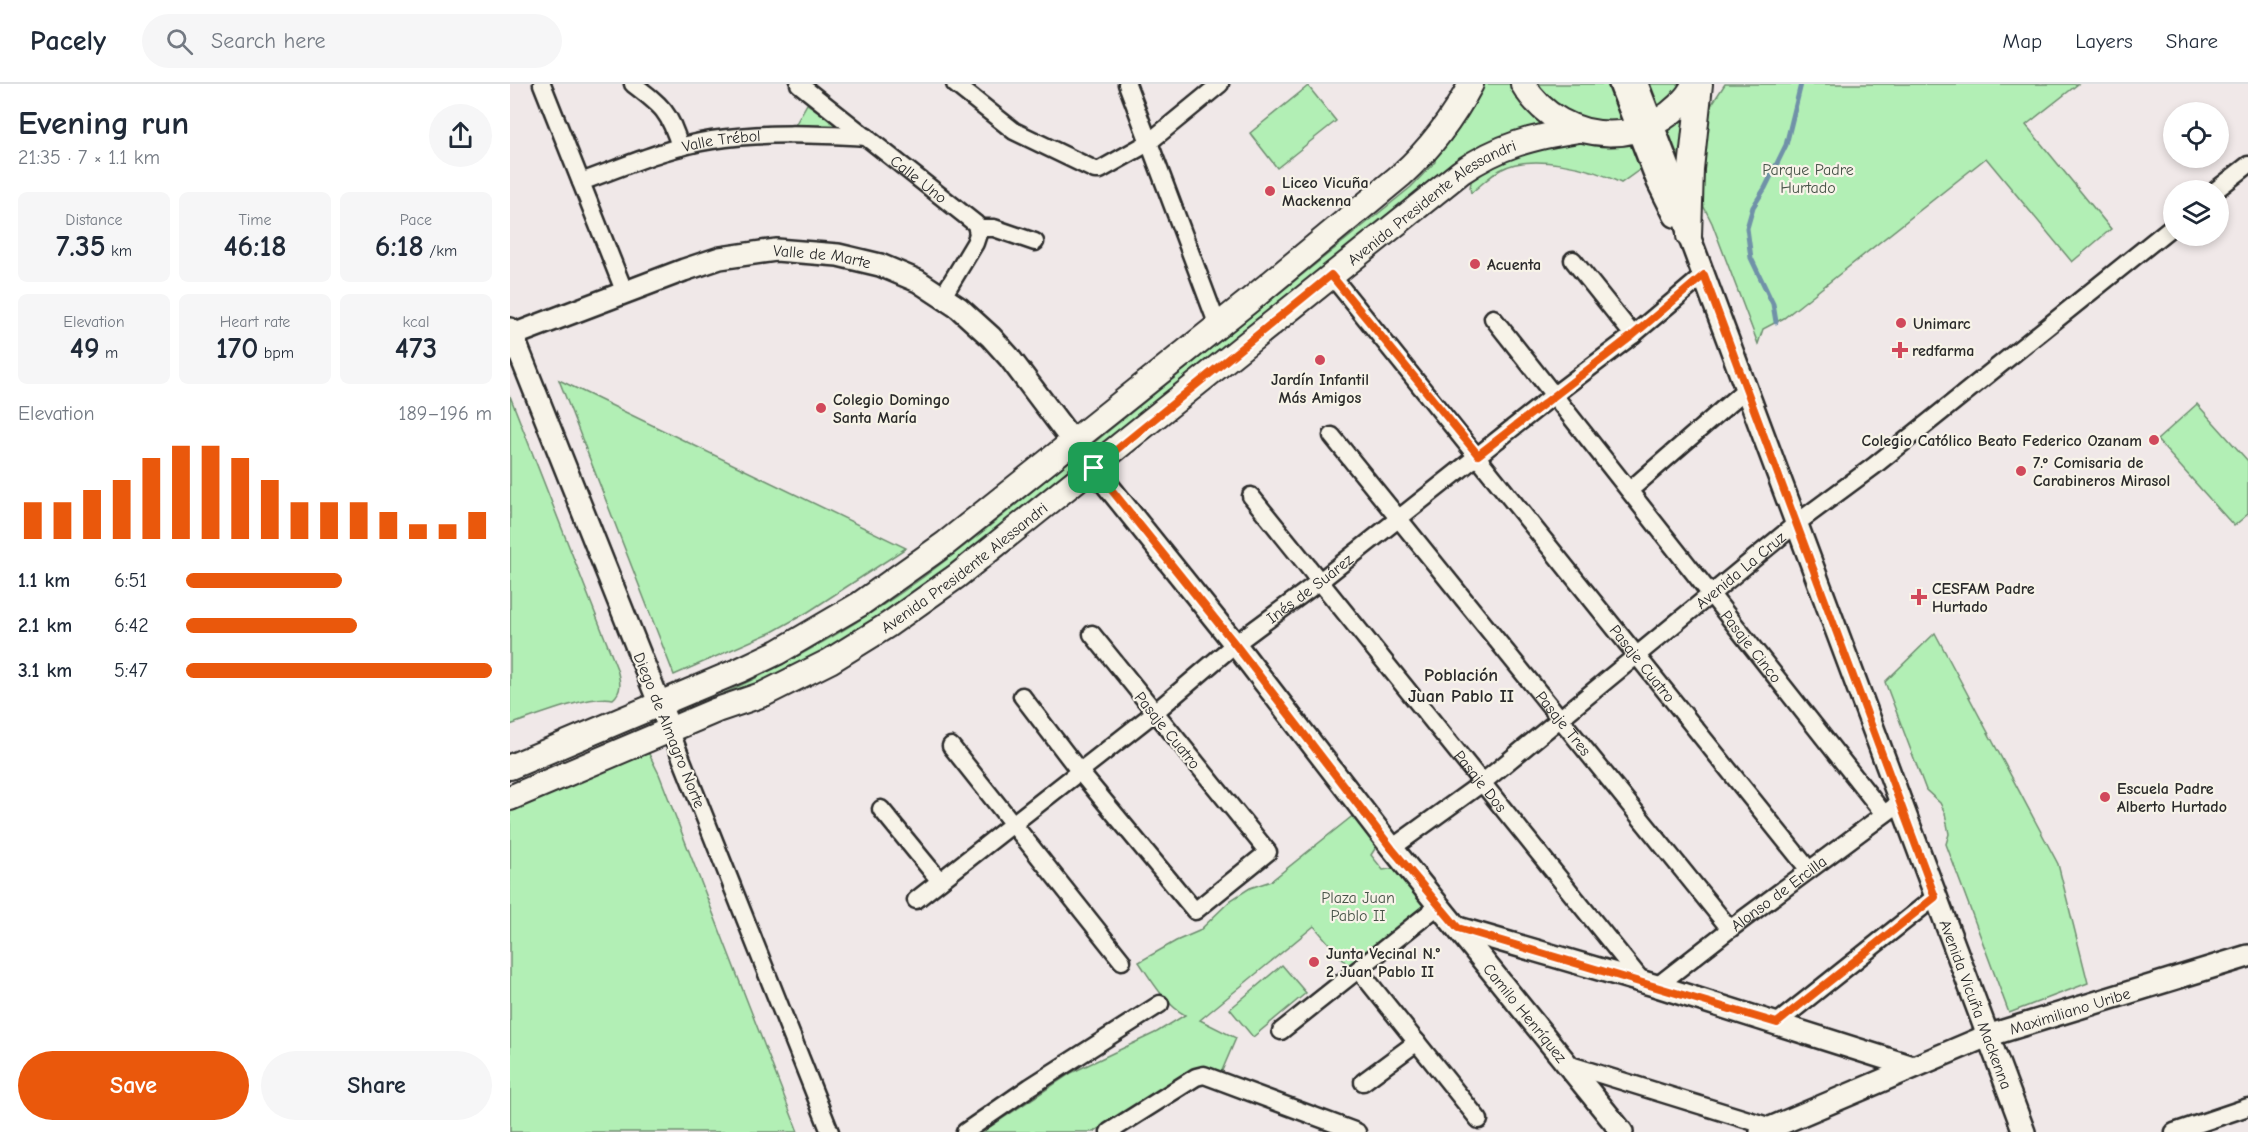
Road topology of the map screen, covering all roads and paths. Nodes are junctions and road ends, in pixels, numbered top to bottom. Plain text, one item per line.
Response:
1 (542, 84) edge
2 (633, 84) edge
3 (799, 84) edge
4 (955, 84) edge
5 (1127, 84) edge
6 (1220, 84) edge
7 (1471, 84) edge
8 (1523, 84) edge
9 (1620, 84) edge
10 (1637, 84) edge
11 (1695, 84) edge
12 (1700, 84) edge
13 (1645, 126) junction
14 (1579, 130) junction
15 (867, 136) junction
16 (1148, 143) junction
17 (680, 147) junction
18 (2248, 165) edge
19 (2229, 180) edge
20 (581, 182) junction
21 (977, 228) junction
22 (2163, 234) edge
23 (1689, 236) junction
24 (1035, 242) dead end
25 (1573, 261) dead end
26 (1331, 275) junction
27 (1704, 275) junction
28 (625, 293) junction
29 (943, 296) junction
30 (1492, 318) dead end
31 (1218, 326) junction
32 (511, 332) edge
33 (1633, 335) junction
34 (1747, 388) junction
35 (1554, 395) junction
36 (1332, 436) dead end
37 (1074, 441) junction
38 (1478, 455) junction
39 (1094, 468) junction
40 (1630, 490) junction
41 (1251, 496) dead end
42 (1399, 518) junction
43 (1797, 523) junction
44 (1320, 581) junction
45 (1712, 594) junction
46 (1092, 634) dead end
47 (1235, 644) junction
48 (1637, 655) junction
49 (1022, 696) dead end
50 (660, 705) junction
51 (1154, 713) junction
52 (1559, 719) junction
53 (670, 730) junction
54 (951, 746) dead end
55 (510, 767) edge
56 (1080, 772) junction
57 (1482, 783) junction
58 (510, 798) edge
59 (1892, 808) junction
60 (881, 809) dead end
61 (1012, 825) junction
62 (1392, 849) junction
63 (1809, 870) junction
64 (940, 881) junction
65 (1935, 897) junction
66 (916, 900) dead end
67 (1438, 906) junction
68 (1458, 928) junction
69 (1730, 929) junction
70 (2246, 958) edge
71 (1122, 961) dead end
72 (1359, 970) junction
73 (1650, 984) junction
74 (1160, 1004) dead end
75 (1777, 1023) junction
76 (1281, 1031) dead end
77 (1987, 1036) junction
78 (1417, 1042) junction
79 (1567, 1064) junction
80 (1913, 1066) junction
81 (1363, 1082) dead end
82 (2248, 1107) edge
83 (1479, 1120) dead end
84 (1133, 1126) edge
85 (1766, 1130) edge
86 (830, 1132) edge
87 (965, 1132) edge
88 (1109, 1132) edge
89 (1357, 1132) edge
90 (1622, 1132) edge
91 (2024, 1132) edge
92 (2174, 1132) edge

1 - 20 street
2 - 17 street
3 - 15 street, Calle Uno
4 - 16 street
5 - 16 street
6 - 16 street
7 - 31 main road, Avenida Presidente Alessandri
8 - 14 main road, Avenida Presidente Alessandri
9 - 13 street, Avenida Vicuña Mackenna
10 - 13 street, Avenida Vicuña Mackenna
11 - 13 main road, Avenida Presidente Alessandri
12 - 23 main road
13 - 14 main road, Avenida Presidente Alessandri
13 - 23 street, Avenida Vicuña Mackenna
14 - 26 main road, Avenida Presidente Alessandri
15 - 17 street, Valle Trébol
15 - 21 street, Calle Uno
16 - 31 street
17 - 20 street, Valle Trébol
18 - 19 street
20 - 28 street
21 - 24 street
21 - 29 street
22 - 43 street, Avenida La Cruz
23 - 27 street, Avenida Vicuña Mackenna
25 - 33 street
26 - 38 street, Pasaje Cuatro
26 - 39 main road, Avenida Presidente Alessandri
27 - 33 street, Inés de Suárez
27 - 34 street, Avenida Vicuña Mackenna
28 - 29 street, Valle de Marte
28 - 32 street, Valle de Marte
29 - 37 street, Valle de Marte
30 - 35 street, Pasaje Cinco
31 - 37 main road, Avenida Presidente Alessandri
32 - 50 street, Diego de Almagro Norte
33 - 35 street, Inés de Suárez
34 - 40 street
34 - 43 street, Avenida Vicuña Mackenna
35 - 38 street, Inés de Suárez
35 - 40 street, Pasaje Cinco
36 - 42 street, Pasaje Tres
37 - 39 street, Camilo Henríquez
37 - 50 main road, Avenida Presidente Alessandri
38 - 42 street, Inés de Suárez
38 - 48 street, Pasaje Cuatro
39 - 47 street, Camilo Henríquez
39 - 53 main road, Avenida Presidente Alessandri
40 - 45 street, Pasaje Cinco
41 - 44 street, Pasaje Dos
42 - 44 street, Inés de Suárez
42 - 52 street, Pasaje Tres
43 - 45 street, Avenida La Cruz
43 - 59 street, Avenida Vicuña Mackenna
44 - 47 street, Inés de Suárez
44 - 57 street, Pasaje Dos
45 - 48 street, Avenida La Cruz
45 - 59 street, Pasaje Cinco
46 - 51 street, Pasaje Cuatro
47 - 51 street, Inés de Suárez
47 - 62 street, Camilo Henríquez
48 - 52 street, Avenida La Cruz
48 - 63 street, Pasaje Cuatro
49 - 56 street
50 - 53 street, Diego de Almagro Norte
50 - 55 main road, Avenida Presidente Alessandri
51 - 56 street, Inés de Suárez
51 - 56 street, Pasaje Cuatro
52 - 57 street, Avenida La Cruz
52 - 69 street, Pasaje Tres
53 - 58 main road, Avenida Presidente Alessandri
53 - 86 street, Diego de Almagro Norte
54 - 61 street
56 - 61 street, Inés de Suárez
57 - 62 street, Avenida La Cruz
57 - 73 street, Pasaje Dos
59 - 63 street, Alonso de Ercilla
59 - 65 street, Avenida Vicuña Mackenna
60 - 64 street
61 - 64 street, Inés de Suárez
61 - 71 street
62 - 67 street, Camilo Henríquez
63 - 69 street, Alonso de Ercilla
64 - 66 street, Inés de Suárez
65 - 75 street
65 - 77 street, Avenida Vicuña Mackenna
67 - 68 street, Camilo Henríquez
67 - 72 street
68 - 73 street
68 - 79 street, Camilo Henríquez
69 - 73 street, Alonso de Ercilla
70 - 77 street, Maximiliano Uribe
72 - 76 street
72 - 78 street
73 - 75 street
74 - 87 street
75 - 80 street
77 - 80 street, Maximiliano Uribe
77 - 91 street, Avenida Vicuña Mackenna
78 - 81 street
78 - 83 street
79 - 85 street
79 - 90 street, Camilo Henríquez
80 - 85 street, Maximiliano Uribe
82 - 92 street
84 - 88 street
84 - 89 street

